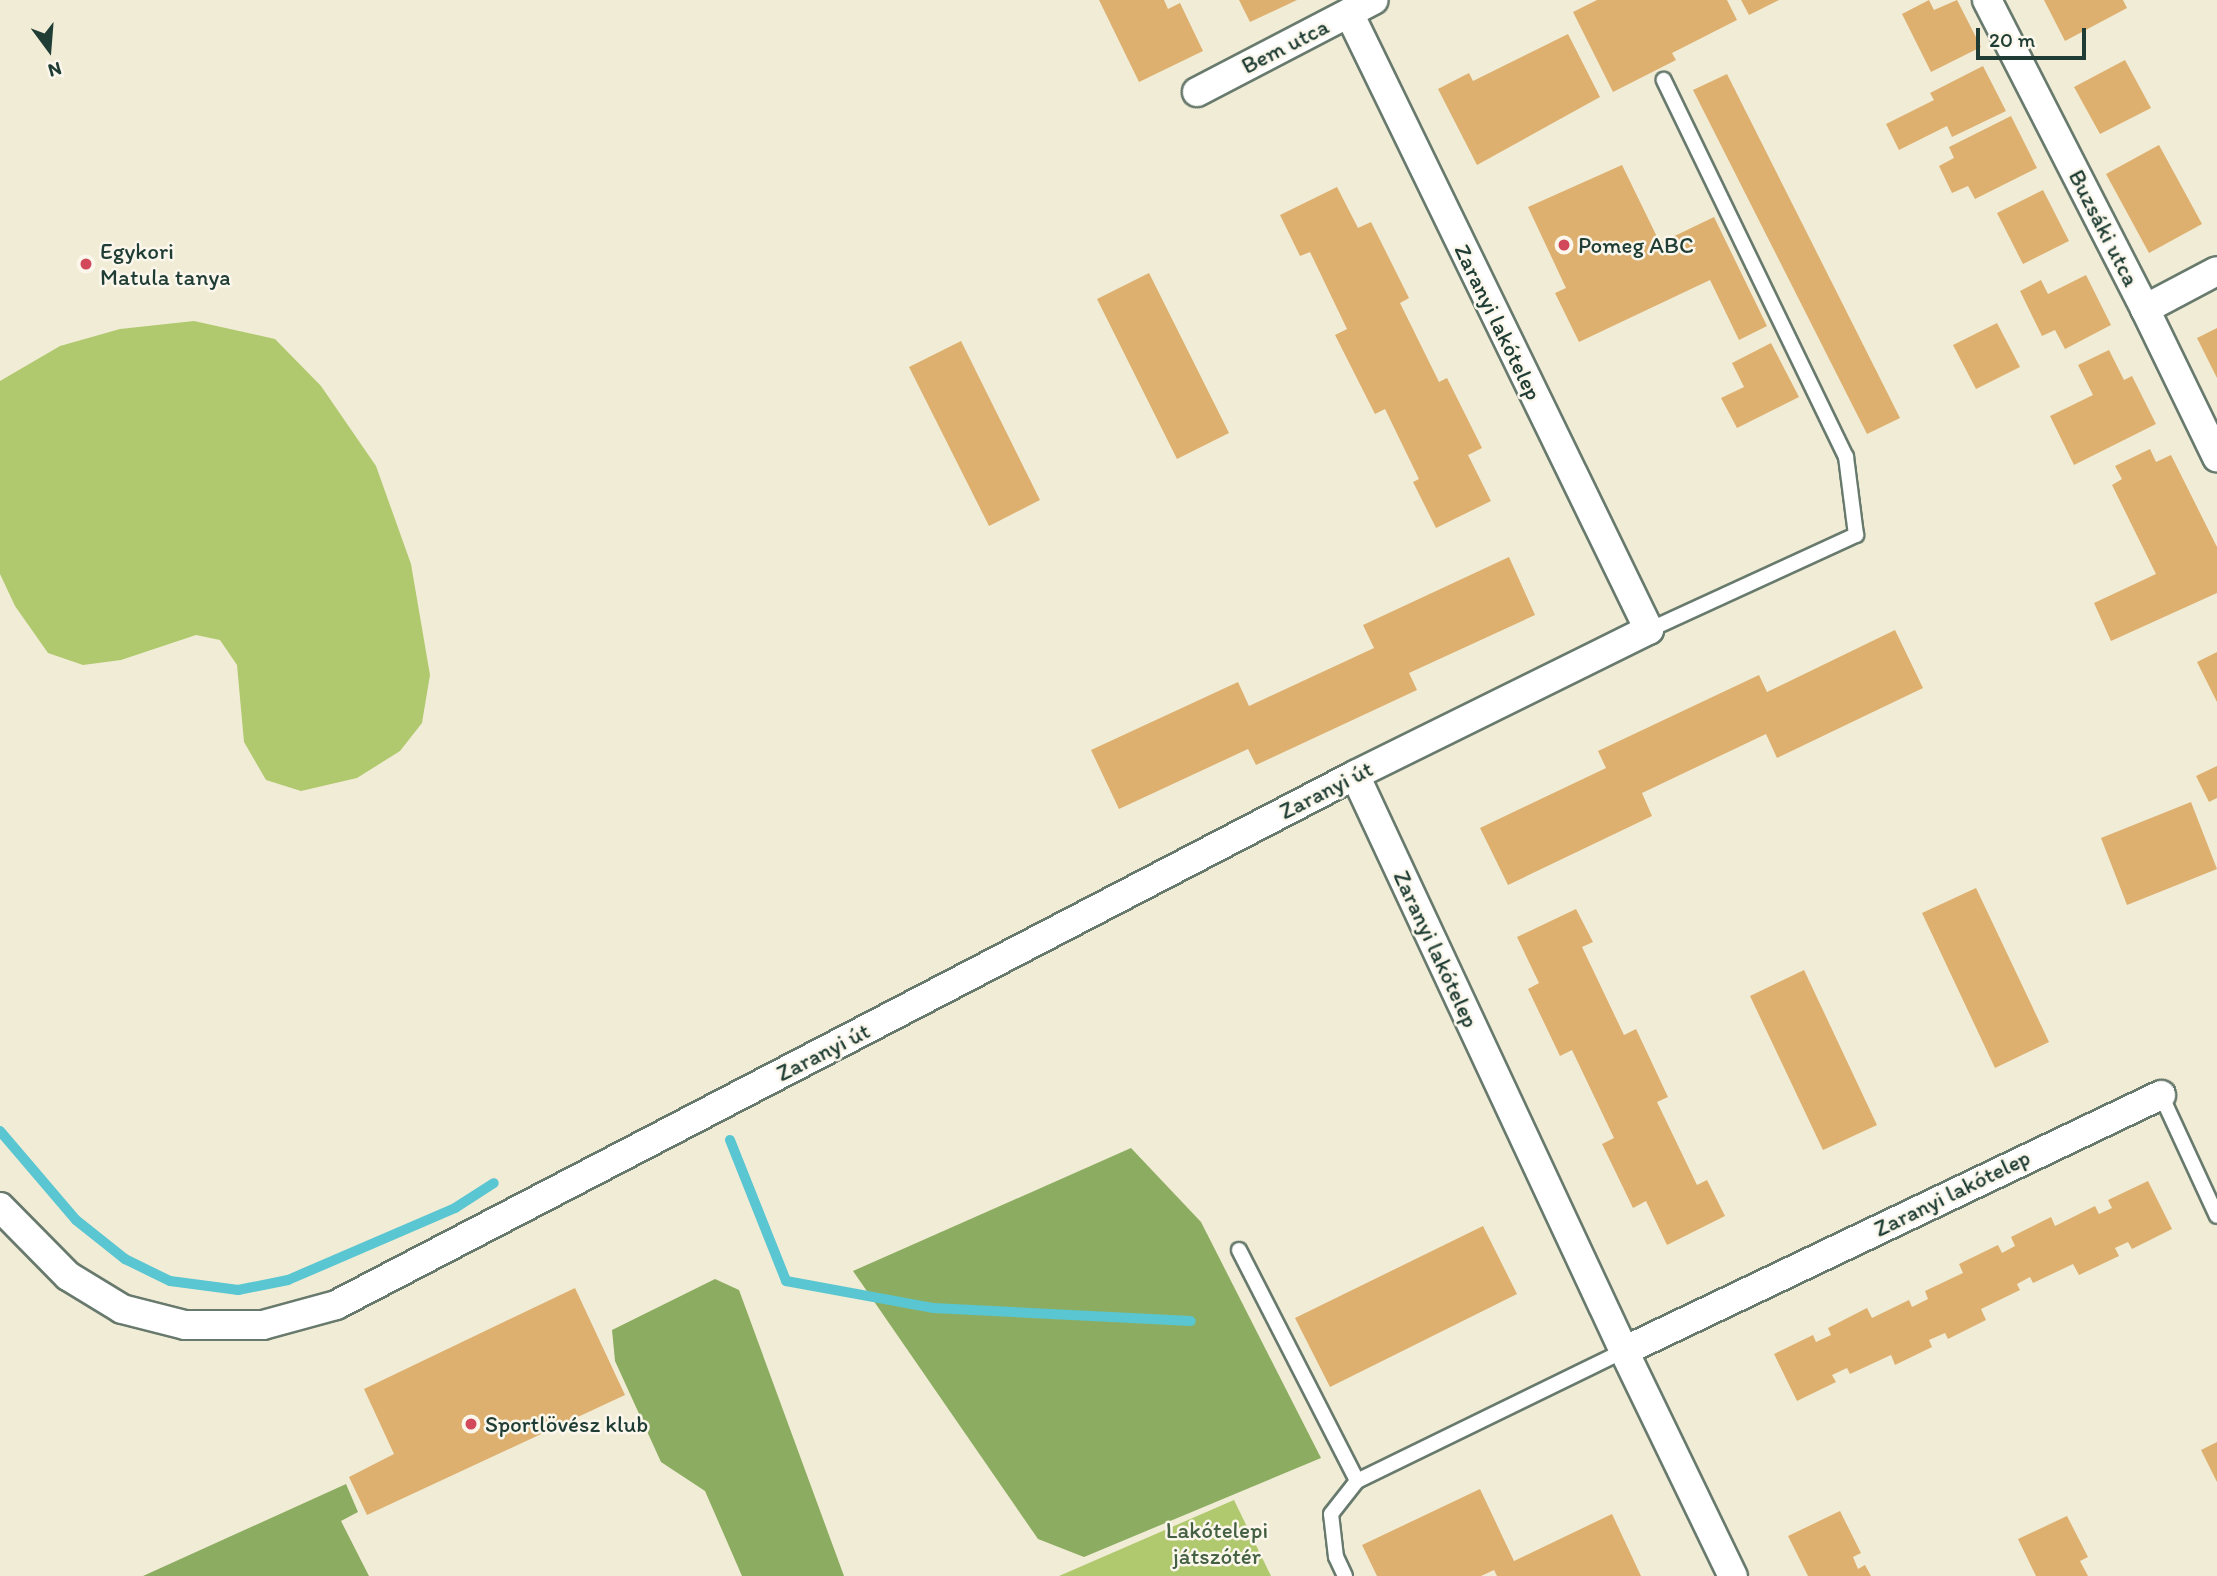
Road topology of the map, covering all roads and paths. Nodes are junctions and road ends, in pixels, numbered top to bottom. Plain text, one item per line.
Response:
1 (1374, 0) edge
2 (1987, 0) edge
3 (1349, 13) junction
4 (1664, 80) dead end
5 (1197, 92) dead end
6 (2217, 271) edge
7 (2145, 309) junction
8 (2217, 457) edge
9 (1649, 630) junction
10 (1355, 775) junction
11 (2161, 1095) joint
12 (0, 1208) edge
13 (2217, 1216) edge
14 (1239, 1250) dead end
15 (1624, 1351) junction
16 (1357, 1481) junction
17 (1345, 1576) edge
18 (1733, 1576) edge

1 - 3 street, Bem utca
2 - 7 street, Buzsáki utca
3 - 5 street, Bem utca
3 - 9 street, Zaranyi lakótelep
4 - 9 lane
6 - 7 street
7 - 8 street, Buzsáki utca
9 - 10 street, Zaranyi út
10 - 12 street, Zaranyi út
10 - 15 street, Zaranyi lakótelep
11 - 13 lane, Zaranyi lakótelep
11 - 15 street, Zaranyi lakótelep
14 - 16 lane
15 - 16 lane, Zaranyi lakótelep
15 - 18 street, Zaranyi lakótelep
16 - 17 lane, Zaranyi lakótelep

